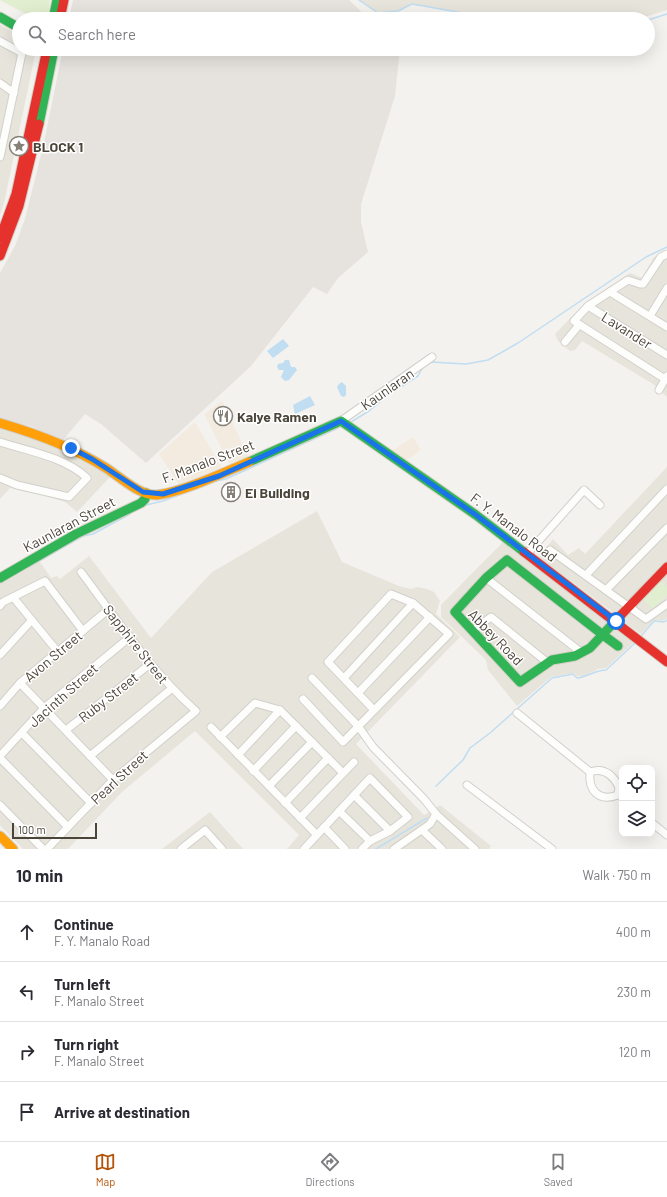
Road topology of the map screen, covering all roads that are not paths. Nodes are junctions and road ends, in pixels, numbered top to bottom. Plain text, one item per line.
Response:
1 (57, 0) edge
2 (64, 0) edge
3 (0, 9) edge
4 (54, 12) edge
5 (61, 12) edge
6 (12, 16) edge
7 (0, 17) edge
8 (12, 24) edge
9 (0, 41) edge
10 (12, 48) edge
11 (21, 56) edge
12 (46, 56) edge
13 (52, 56) edge
14 (0, 83) edge
15 (14, 93) junction
16 (0, 124) edge
17 (6, 129) junction
18 (0, 157) edge
19 (0, 238) edge
20 (0, 256) edge
21 (665, 257) edge
22 (667, 288) edge
23 (610, 292) junction
24 (588, 306) junction
25 (650, 316) junction
26 (579, 325) junction
27 (667, 327) edge
28 (565, 342) dead end
29 (667, 355) edge
30 (432, 357) dead end
31 (666, 377) edge
32 (659, 390) dead end
33 (341, 421) junction
34 (0, 423) edge
35 (0, 442) edge
36 (0, 478) edge
37 (667, 489) edge
38 (146, 493) junction
39 (600, 505) dead end
40 (667, 528) edge
41 (550, 550) dead end
42 (527, 554) junction
43 (667, 567) edge
44 (82, 572) dead end
45 (586, 575) junction
46 (0, 578) edge
47 (486, 578) junction
48 (606, 590) junction
49 (13, 596) junction
50 (413, 603) junction
51 (667, 604) edge
52 (0, 606) edge
53 (629, 607) junction
54 (109, 609) junction
55 (430, 617) junction
56 (32, 620) junction
57 (616, 621) junction
58 (474, 630) junction
59 (83, 631) junction
60 (603, 635) junction
61 (130, 637) junction
62 (618, 646) dead end
63 (58, 652) junction
64 (582, 653) junction
65 (0, 655) edge
66 (548, 662) junction
67 (667, 662) edge
68 (150, 664) junction
69 (312, 678) dead end
70 (344, 678) junction
71 (20, 683) junction
72 (171, 689) junction
73 (358, 693) junction
74 (303, 699) dead end
75 (0, 706) edge
76 (44, 708) junction
77 (280, 710) junction
78 (374, 710) junction
79 (196, 711) joint
80 (517, 713) dead end
81 (296, 726) junction
82 (358, 726) junction
83 (210, 727) dead end
84 (66, 730) junction
85 (22, 733) junction
86 (220, 737) junction
87 (312, 742) junction
88 (238, 755) junction
89 (90, 756) junction
90 (0, 757) edge
91 (328, 758) junction
92 (354, 762) dead end
93 (253, 770) junction
94 (590, 772) junction
95 (343, 773) junction
96 (113, 780) junction
97 (467, 785) dead end
98 (269, 786) junction
99 (619, 787) edge
100 (354, 795) junction
101 (619, 797) edge
102 (91, 803) junction
103 (285, 803) junction
104 (0, 805) edge
105 (339, 811) junction
106 (436, 814) junction
107 (300, 818) junction
108 (655, 826) edge
109 (68, 827) junction
110 (324, 827) junction
111 (422, 830) junction
112 (390, 831) junction
113 (317, 835) junction
114 (0, 836) edge
115 (667, 836) edge
116 (370, 841) junction
117 (402, 843) junction
118 (308, 847) edge
119 (13, 849) edge
120 (43, 849) edge
121 (47, 849) edge
122 (181, 849) edge
123 (222, 849) edge
124 (345, 849) edge
125 (362, 849) edge
126 (394, 849) edge
127 (408, 849) edge
128 (442, 849) edge
129 (475, 849) edge
130 (552, 849) edge

1 - 4 street
2 - 5 street
3 - 6 street
7 - 8 street
9 - 10 street
11 - 15 street
12 - 19 street
13 - 20 street
14 - 15 street
15 - 17 street
16 - 17 street
17 - 18 street
21 - 23 street
22 - 25 street
23 - 24 street
23 - 25 street
24 - 26 street
24 - 29 street, Lavander
25 - 27 street
26 - 28 street
26 - 31 street
30 - 33 street, Kaunlaran
31 - 32 street
33 - 38 street, F. Manalo Street
33 - 42 street, F. Y. Manalo Road
34 - 38 street, F. Manalo Street
35 - 36 street
37 - 45 street
38 - 46 street, Kaunlaran Street
39 - 42 street
40 - 48 street
41 - 45 street
42 - 57 street, F. Y. Manalo Road
43 - 53 street
44 - 54 street, Sapphire Street
45 - 48 street
47 - 58 street, Abbey Road
47 - 60 street
47 - 64 street
48 - 53 street
49 - 52 street
49 - 56 street
49 - 59 street
50 - 55 street
50 - 70 street
50 - 70 street
51 - 53 street
53 - 57 street
54 - 59 street, Avon Street
54 - 61 street, Sapphire Street
55 - 73 street
55 - 78 street
56 - 63 street
56 - 65 street
57 - 60 street
57 - 67 street, F. Y. Manalo Road
58 - 66 street
58 - 66 street, Abbey Road
59 - 63 street, Avon Street
60 - 62 street
60 - 64 street
61 - 68 street, Sapphire Street
61 - 76 street, Jacinth Street
63 - 71 street, Avon Street
64 - 66 street
68 - 72 street, Sapphire Street
68 - 84 street, Ruby Street
69 - 82 street
70 - 73 street
71 - 75 street, Avon Street
71 - 76 street
72 - 79 street, Sapphire Street
72 - 89 street
73 - 78 street
74 - 82 street
76 - 84 street
76 - 85 street, Jacinth Street
77 - 81 street
77 - 86 street
77 - 88 street
78 - 82 street
79 - 96 street, Pearl Street
80 - 94 street
81 - 87 street
81 - 93 street
82 - 106 street
83 - 86 street
84 - 89 street
85 - 90 street, Jacinth Street
85 - 102 street
86 - 88 street
87 - 91 street
87 - 98 street
88 - 93 street
89 - 96 street
90 - 109 street
91 - 95 street
91 - 103 street
92 - 95 street
93 - 98 street
94 - 99 street
94 - 101 street
95 - 107 street
96 - 102 street, Pearl Street
97 - 130 street
98 - 103 street
100 - 105 street
100 - 112 street
100 - 112 street
102 - 109 street, Pearl Street
103 - 107 street
104 - 120 street
105 - 110 street
105 - 116 street
106 - 111 street
106 - 129 street
107 - 113 street
108 - 115 street
109 - 121 street, Pearl Street
110 - 113 street
110 - 124 street
111 - 117 street
111 - 128 street
112 - 116 street
113 - 118 street
114 - 119 street
116 - 125 street
117 - 126 street
117 - 127 street
122 - 123 street

